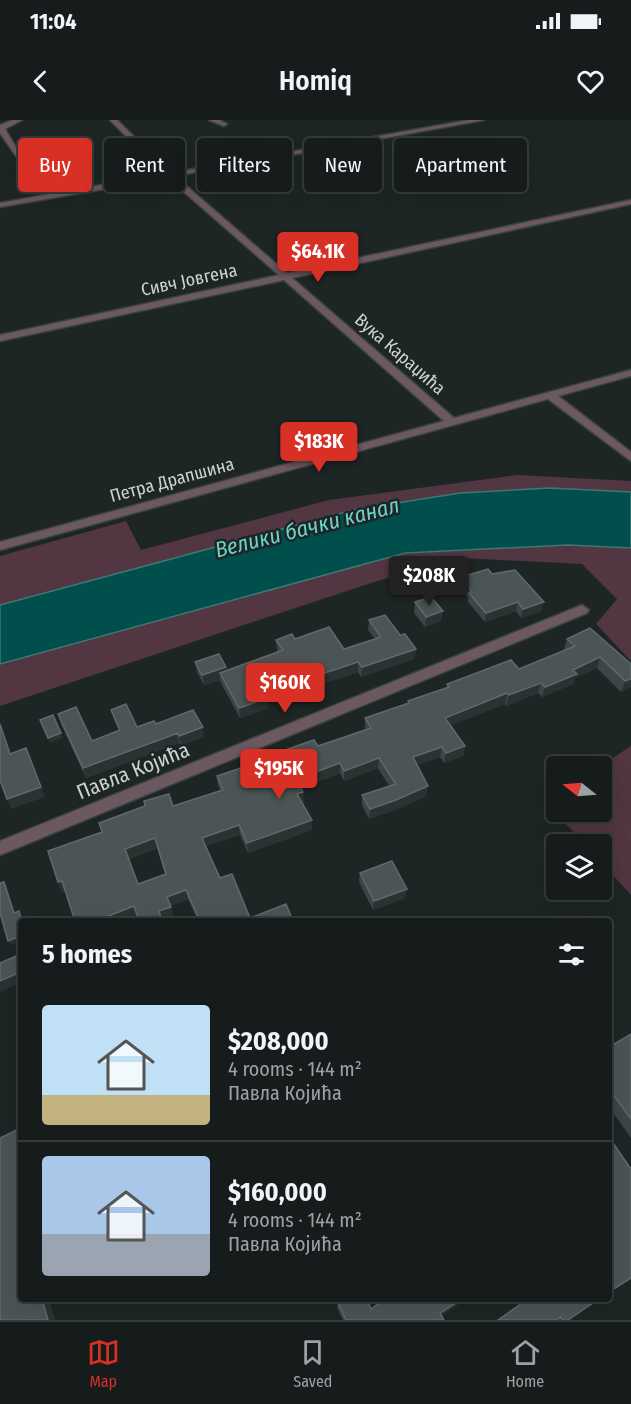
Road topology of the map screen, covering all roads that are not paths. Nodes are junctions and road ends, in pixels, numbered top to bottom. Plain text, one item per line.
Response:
1 (19, 120) edge
2 (113, 120) edge
3 (212, 120) edge
4 (481, 120) edge
5 (224, 124) dead end
6 (1, 128) edge
7 (131, 138) edge
8 (16, 154) dead end
9 (185, 172) edge
10 (104, 187) edge
11 (185, 189) edge
12 (631, 202) edge
13 (0, 205) edge
14 (285, 276) junction
15 (0, 338) edge
16 (631, 373) edge
17 (549, 395) junction
18 (451, 421) junction
19 (631, 458) edge
20 (0, 546) edge
21 (582, 610) dead end
22 (0, 848) edge

1 - 6 street
2 - 7 street, Вука Караџића
3 - 5 street
4 - 9 street
6 - 8 street
10 - 13 street
11 - 14 street, Вука Караџића
12 - 14 street, Сивч Јовгена
14 - 15 street, Сивч Јовгена
14 - 18 street, Вука Караџића
16 - 17 street, Петра Драпшина
17 - 18 street, Петра Драпшина
17 - 19 street
18 - 20 street, Петра Драпшина
21 - 22 street, Павла Којића

